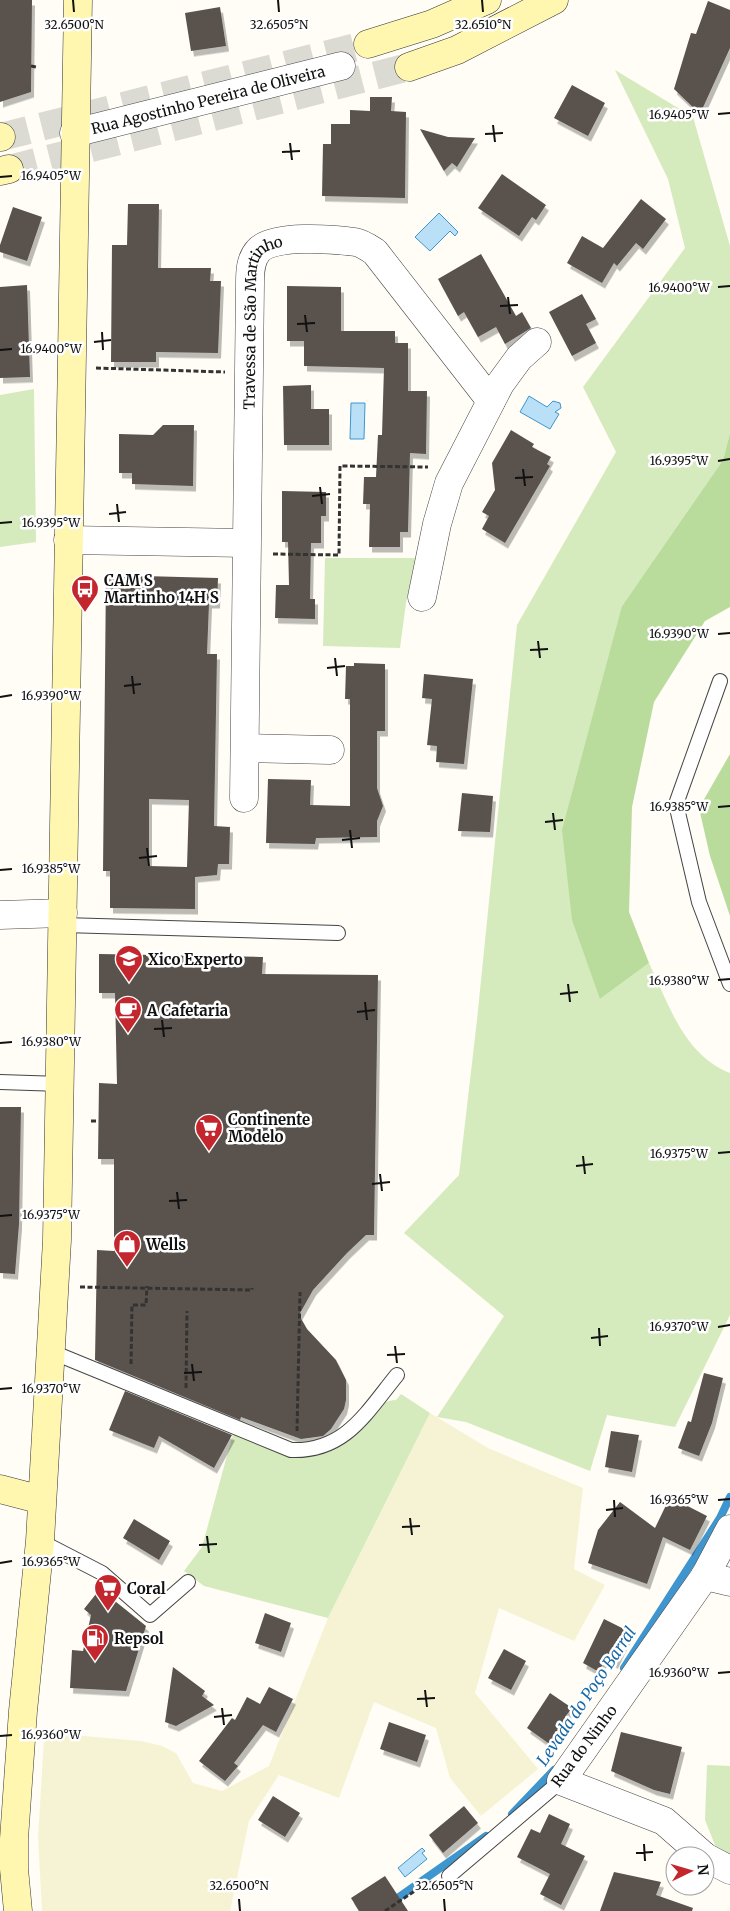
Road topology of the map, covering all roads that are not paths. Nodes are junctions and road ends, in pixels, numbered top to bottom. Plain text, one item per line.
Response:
1 (78, 0) edge
2 (487, 0) edge
3 (554, 0) edge
4 (368, 44) tunnel mouth
5 (341, 66) dead end
6 (409, 67) tunnel mouth
7 (74, 133) junction
8 (537, 342) dead end
9 (491, 401) junction
10 (68, 540) junction
11 (257, 548) junction
12 (422, 597) dead end
13 (720, 681) dead end
14 (245, 748) junction
15 (330, 750) dead end
16 (244, 798) dead end
17 (0, 915) edge
18 (63, 919) junction
19 (338, 933) dead end
20 (730, 984) edge
21 (0, 1082) edge
22 (61, 1084) junction
23 (52, 1352) junction
24 (397, 1375) dead end
25 (0, 1489) edge
26 (42, 1500) junction
27 (730, 1529) edge
28 (40, 1541) junction
29 (717, 1579) edge
30 (188, 1582) dead end
31 (561, 1781) junction
32 (692, 1846) edge
33 (715, 1862) edge
34 (730, 1870) edge
35 (449, 1876) road end
36 (18, 1911) edge

1 - 7 main road
2 - 4 main road
3 - 6 main road
5 - 7 street, Rua Agostinho Pereira de Oliveira
7 - 10 main road
8 - 9 street
9 - 11 street, Travessa de São Martinho
9 - 12 street
10 - 11 street
10 - 18 main road
11 - 14 street, Travessa de São Martinho
13 - 20 lane
14 - 15 street
14 - 16 street, Travessa de São Martinho
17 - 18 street
18 - 19 lane
18 - 22 main road
21 - 22 lane
22 - 23 main road
23 - 24 lane
23 - 26 main road
25 - 26 main road
26 - 28 main road
27 - 29 street, Rua do Ninho
28 - 30 lane
28 - 36 main road
29 - 31 street, Rua do Ninho
31 - 32 street
31 - 35 lane, Rua do Ninho
33 - 34 street

